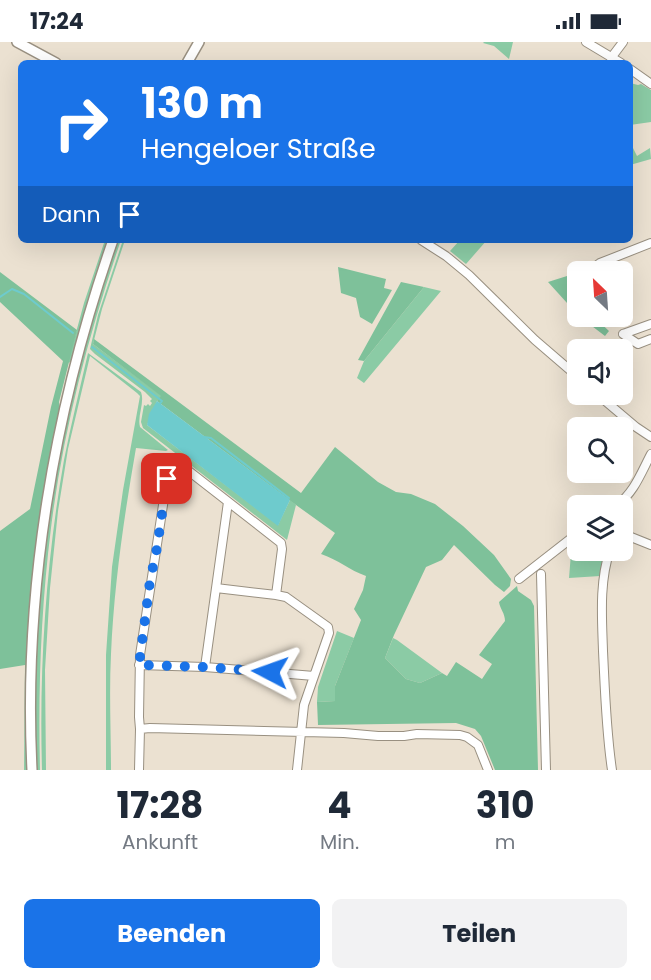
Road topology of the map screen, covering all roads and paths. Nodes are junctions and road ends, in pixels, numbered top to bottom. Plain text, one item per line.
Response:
1 (17, 42) edge
2 (199, 42) edge
3 (586, 42) edge
4 (623, 42) edge
5 (611, 58) junction
6 (50, 60) edge
7 (189, 60) edge
8 (615, 60) edge
9 (633, 71) edge
10 (651, 84) edge
11 (112, 243) edge
12 (426, 243) edge
13 (651, 243) edge
14 (605, 261) edge
15 (651, 324) edge
16 (651, 339) edge
17 (567, 368) edge
18 (610, 405) edge
19 (651, 437) edge
20 (651, 454) edge
21 (629, 495) edge
22 (228, 502) junction
23 (633, 538) edge
24 (567, 542) edge
25 (651, 545) edge
26 (608, 561) edge
27 (541, 574) dead end
28 (519, 579) dead end
29 (216, 588) junction
30 (276, 595) junction
31 (139, 665) junction
32 (205, 667) junction
33 (314, 676) junction
34 (140, 729) junction
35 (301, 732) junction
36 (32, 770) edge
37 (139, 770) edge
38 (297, 770) edge
39 (488, 770) edge
40 (546, 770) edge
41 (612, 770) edge

1 - 6 main road
2 - 7 main road
3 - 5 street
4 - 5 street
5 - 8 street
9 - 10 street
11 - 36 main road
12 - 17 street
13 - 14 street
15 - 16 street
18 - 19 street
20 - 21 street
22 - 29 street
22 - 30 street
22 - 31 street
23 - 25 street
24 - 28 street
26 - 41 street
27 - 40 street
29 - 30 street
29 - 32 street
30 - 33 street
31 - 32 street
31 - 34 street
32 - 33 street
33 - 35 street
34 - 35 street
34 - 37 street
35 - 38 street
35 - 39 street

